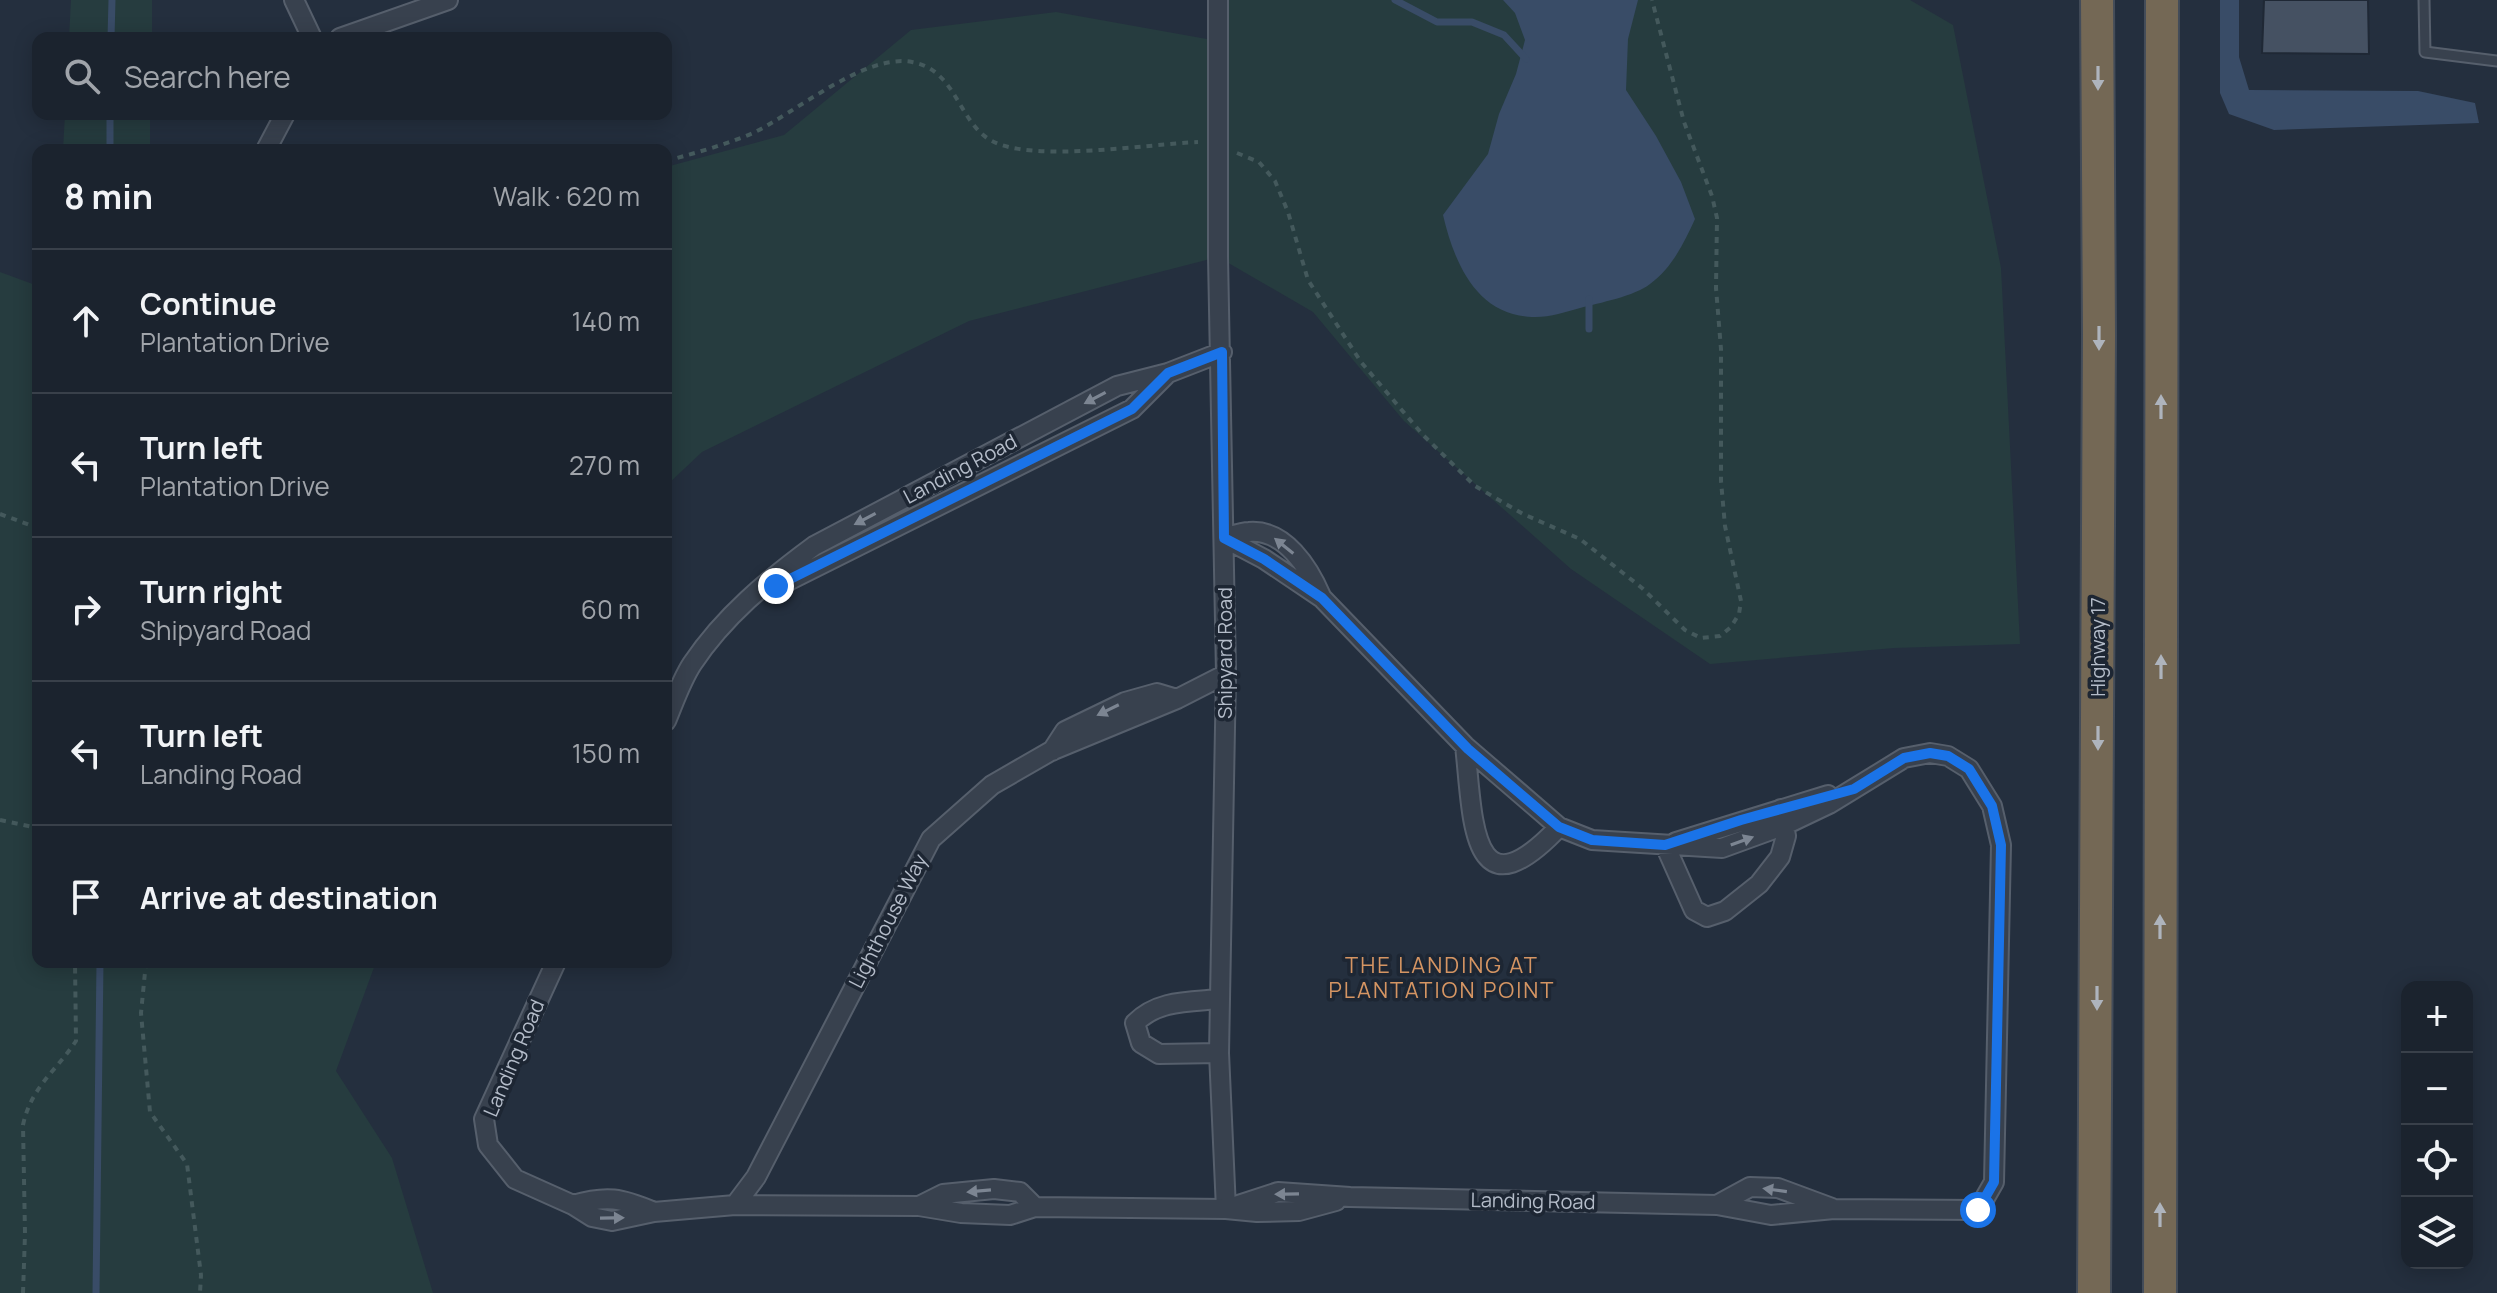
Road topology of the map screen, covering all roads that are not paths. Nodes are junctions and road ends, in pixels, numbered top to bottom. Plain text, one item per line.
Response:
1 (294, 0) edge
2 (448, 0) edge
3 (1218, 0) edge
4 (2097, 0) edge
5 (2162, 0) edge
6 (2424, 0) edge
7 (309, 32) edge
8 (357, 32) edge
9 (2497, 61) edge
10 (282, 120) edge
11 (269, 144) edge
12 (1222, 352) junction
13 (1168, 373) junction
14 (985, 456) junction
15 (995, 477) junction
16 (1224, 538) junction
17 (727, 618) junction
18 (1226, 674) junction
19 (672, 708) edge
20 (1465, 746) junction
21 (1783, 817) junction
22 (1559, 827) junction
23 (1665, 845) junction
24 (553, 968) edge
25 (1220, 999) junction
26 (1219, 1053) junction
27 (735, 1205) junction
28 (1717, 1205) junction
29 (1226, 1209) junction
30 (1834, 1209) junction
31 (2094, 1293) edge
32 (2160, 1293) edge

1 - 7 street
2 - 8 street
3 - 12 street, Shipyard Road
4 -> 31 highway, Highway 17
32 -> 5 highway
6 - 9 lane
10 - 11 street
12 - 13 street, Landing Road
12 - 16 street, Shipyard Road
13 -> 14 street, Landing Road
13 - 15 street, Landing Road
14 - 15 street
14 -> 17 street, Landing Road
15 - 17 street, Landing Road
16 - 18 street, Shipyard Road
16 - 20 street
17 - 19 street, Landing Road
18 - 25 street, Shipyard Road
18 - 27 street, Lighthouse Way
20 - 22 street
20 - 22 street
21 - 23 street
21 - 23 street
21 - 30 street, Landing Road
22 - 23 street
24 - 27 street, Landing Road
25 - 26 street, Shipyard Road
25 - 26 street
26 - 29 street, Shipyard Road
27 - 29 street, Landing Road
28 - 29 street, Landing Road
28 - 30 street, Landing Road
30 -> 28 street, Landing Road

